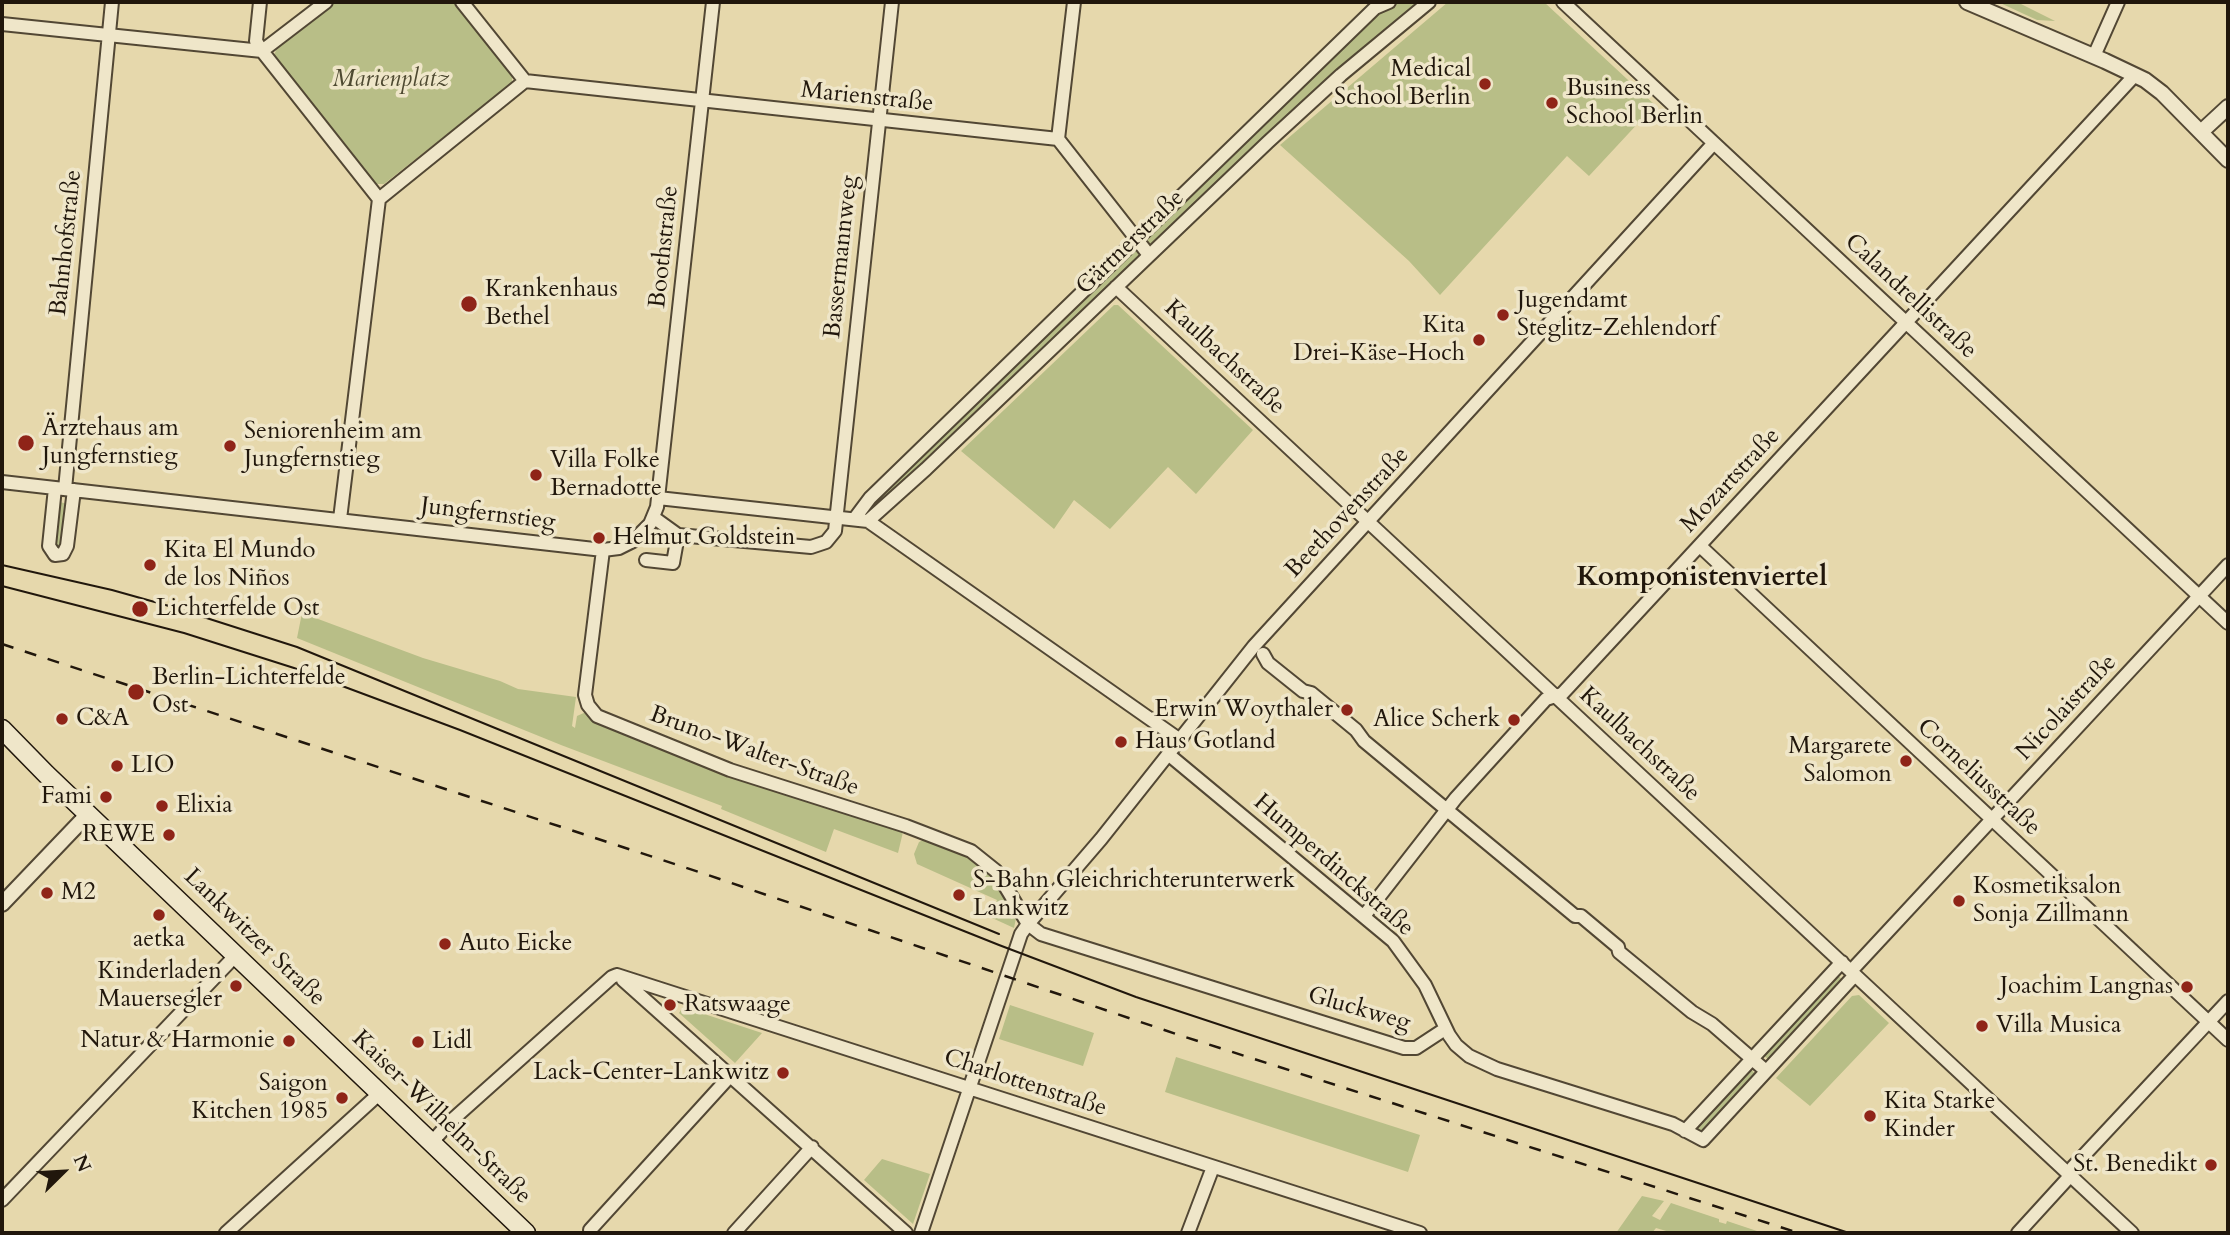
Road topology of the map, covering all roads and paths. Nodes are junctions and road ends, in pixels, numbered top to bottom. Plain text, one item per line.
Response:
1 (112, 2) edge
2 (260, 2) edge
3 (326, 2) edge
4 (463, 2) edge
5 (713, 2) edge
6 (892, 2) edge
7 (1074, 2) edge
8 (1389, 2) edge
9 (1429, 2) edge
10 (1563, 2) edge
11 (1967, 2) edge
12 (2118, 2) edge
13 (2, 24) edge
14 (109, 36) junction
15 (262, 51) junction
16 (2094, 56) junction
17 (2136, 75) junction
18 (525, 81) junction
19 (702, 101) junction
20 (2228, 107) edge
21 (878, 120) junction
22 (2201, 132) junction
23 (1058, 139) junction
24 (1714, 144) junction
25 (2228, 160) edge
26 (379, 199) junction
27 (1136, 240) junction
28 (1149, 255) junction
29 (1116, 287) junction
30 (1906, 323) junction
31 (2, 482) edge
32 (65, 489) junction
33 (659, 498) junction
34 (835, 516) junction
35 (653, 517) junction
36 (855, 518) junction
37 (340, 519) junction
38 (1368, 521) junction
39 (869, 522) junction
40 (678, 535) junction
41 (1700, 546) junction
42 (603, 550) junction
43 (646, 560) dead end
44 (2228, 565) edge
45 (2199, 596) junction
46 (2228, 623) edge
47 (1259, 650) junction
48 (1556, 696) junction
49 (2, 729) edge
50 (1180, 740) junction
51 (1168, 754) junction
52 (1449, 807) junction
53 (88, 814) junction
54 (1993, 820) junction
55 (2, 904) edge
56 (1364, 916) junction
57 (1028, 924) junction
58 (236, 955) junction
59 (1849, 970) junction
60 (617, 975) junction
61 (2228, 1001) edge
62 (2209, 1022) junction
63 (1445, 1029) junction
64 (321, 1037) joint
65 (2228, 1040) edge
66 (1752, 1058) junction
67 (1766, 1070) junction
68 (731, 1075) junction
69 (971, 1088) junction
70 (380, 1093) junction
71 (1685, 1131) junction
72 (1703, 1140) joint
73 (431, 1143) junction
74 (811, 1147) junction
75 (1213, 1167) junction
76 (2070, 1176) junction
77 (2, 1200) edge
78 (1393, 1229) edge
79 (590, 1230) dead end
80 (226, 1233) edge
81 (526, 1233) edge
82 (734, 1233) edge
83 (906, 1233) edge
84 (921, 1233) edge
85 (1188, 1233) edge
86 (1420, 1233) edge
87 (2018, 1233) edge
88 (2132, 1233) edge

1 - 14 street, Bahnhofstraße
2 - 15 street
3 - 15 street
4 - 18 street
5 - 19 street, Boothstraße
6 - 21 street, Bassermannweg
7 - 23 street
8 - 27 street, Gärtnerstraße
9 - 28 street, Gärtnerstraße
10 - 24 street, Calandrellistraße
11 - 16 street
12 - 16 street
13 - 14 street
14 - 15 street
14 - 32 street, Bahnhofstraße
15 - 26 street
16 - 17 street
17 - 22 street
17 - 30 street, Mozartstraße
18 - 19 street, Marienstraße
18 - 26 street
19 - 21 street, Marienstraße
19 - 33 street, Boothstraße
20 - 22 street
21 - 23 street, Marienstraße
21 - 34 street, Bassermannweg
22 - 25 street
23 - 27 street
24 - 30 street, Calandrellistraße
24 - 38 street, Beethovenstraße
26 - 37 street
27 - 28 street
27 - 36 street, Gärtnerstraße
28 - 29 street, Gärtnerstraße
29 - 38 street, Kaulbachstraße
29 - 39 street, Gärtnerstraße
30 - 41 street, Mozartstraße
30 - 45 street, Calandrellistraße
31 - 32 street, Jungfernstieg
32 - 37 street, Jungfernstieg
33 - 34 street
33 - 35 street, Jungfernstieg
34 - 36 street
34 - 40 street
35 - 40 street
35 - 42 street, Jungfernstieg
36 - 39 street
37 - 42 street, Jungfernstieg
38 - 47 street, Beethovenstraße
38 - 48 street, Kaulbachstraße
39 - 50 street
40 - 43 street
41 - 48 street, Mozartstraße
41 - 54 street, Corneliusstraße
42 - 57 street, Bruno-Walter-Straße
44 - 45 street, Nicolaistraße
45 - 46 street, Calandrellistraße
45 - 54 street, Nicolaistraße
47 - 50 street, Beethovenstraße
47 - 52 street
48 - 52 street, Mozartstraße
48 - 59 street, Kaulbachstraße
49 - 53 main road, Lankwitzer Straße
50 - 51 street, Beethovenstraße
51 - 56 street, Humperdinckstraße
51 - 57 street, Beethovenstraße
52 - 56 street, Mozartstraße
52 - 66 street
53 - 55 street
53 - 58 main road, Lankwitzer Straße
54 - 59 street, Nicolaistraße
54 - 62 street, Corneliusstraße
56 - 63 street, Humperdinckstraße
57 - 63 street, Gluckweg
57 - 69 street, Beethovenstraße
58 - 64 main road, Lankwitzer Straße
58 - 77 street
59 - 66 street, Nicolaistraße
59 - 67 street, Nicolaistraße
59 - 76 street, Kaulbachstraße
60 - 68 street
60 - 69 street, Charlottenstraße
60 - 73 street
61 - 62 street
62 - 65 street, Corneliusstraße
62 - 76 street
63 - 71 street, Gluckweg
64 - 70 main road, Kaiser-Wilhelm-Straße
66 - 67 street
66 - 71 street, Nicolaistraße
67 - 72 street, Nicolaistraße
68 - 74 street
68 - 79 street
69 - 75 street, Charlottenstraße
69 - 84 street, Beethovenstraße
70 - 73 main road, Kaiser-Wilhelm-Straße
70 - 80 street
71 - 72 street, Gluckweg
73 - 81 main road, Kaiser-Wilhelm-Straße
74 - 82 street
74 - 83 street
75 - 78 street, Charlottenstraße
75 - 85 street
76 - 87 street
76 - 88 street, Kaulbachstraße
78 - 86 street, Charlottenstraße

